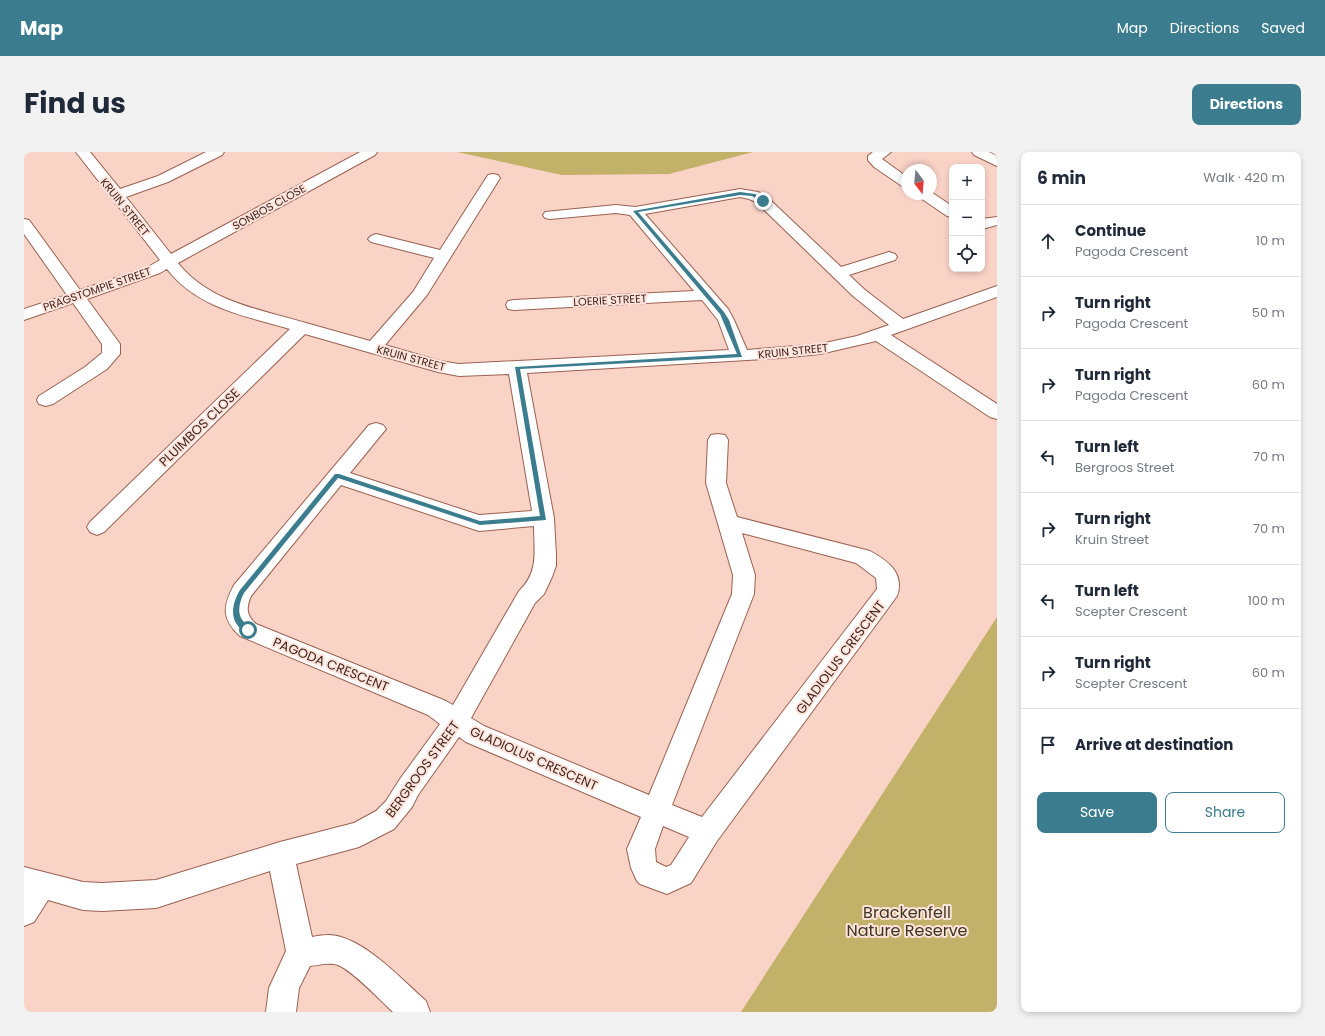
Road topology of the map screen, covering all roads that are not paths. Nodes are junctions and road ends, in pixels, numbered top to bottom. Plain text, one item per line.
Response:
1 (82, 152) edge
2 (217, 152) edge
3 (370, 152) edge
4 (884, 152) edge
5 (493, 178) dead end
6 (901, 179) edge
7 (116, 194) junction
8 (933, 200) edge
9 (635, 211) junction
10 (949, 211) edge
11 (550, 215) dead end
12 (997, 221) edge
13 (24, 222) edge
14 (985, 223) edge
15 (376, 239) dead end
16 (444, 256) junction
17 (889, 257) dead end
18 (169, 262) junction
19 (838, 273) junction
20 (997, 291) edge
21 (706, 295) junction
22 (76, 297) junction
23 (514, 305) dead end
24 (24, 314) edge
25 (901, 326) junction
26 (302, 327) junction
27 (877, 334) junction
28 (374, 348) junction
29 (740, 355) junction
30 (517, 368) junction
31 (46, 400) dead end
32 (997, 413) edge
33 (376, 429) dead end
34 (718, 440) dead end
35 (337, 476) junction
36 (544, 518) junction
37 (728, 522) junction
38 (97, 527) dead end
39 (456, 722) junction
40 (657, 812) junction
41 (706, 832) junction
42 (280, 855) junction
43 (33, 882) edge
44 (24, 912) edge
45 (301, 953) junction
46 (281, 1012) edge
47 (415, 1012) edge

1 - 7 street, KRUIN STREET
2 - 7 street
3 - 18 street, SONBOS CLOSE
4 - 6 street
5 - 16 street
7 - 18 street, KRUIN STREET
8 - 10 street
9 - 11 street
9 - 19 street
9 - 21 street
12 - 14 street
13 - 22 street
15 - 16 street
16 - 28 street
17 - 19 street
18 - 22 street, PRAGSTOMPIE STREET
18 - 26 street, KRUIN STREET
19 - 25 street
20 - 25 street, KRUIN STREET
21 - 23 street, LOERIE STREET
21 - 29 street
22 - 24 street, PRAGSTOMPIE STREET
22 - 31 street
25 - 27 street, KRUIN STREET
26 - 28 street, KRUIN STREET
26 - 38 street, PLUIMBOS CLOSE
27 - 29 street, KRUIN STREET
27 - 32 street
28 - 30 street, KRUIN STREET
29 - 30 street, KRUIN STREET
30 - 36 street, BERGROOS STREET
33 - 35 street, PAGODA CRESCENT
34 - 37 street, GLADIOLUS CRESCENT
35 - 36 street
35 - 39 street, PAGODA CRESCENT
36 - 39 street, BERGROOS STREET
37 - 40 street, GLADIOLUS CRESCENT
37 - 41 street, GLADIOLUS CRESCENT
39 - 40 street, GLADIOLUS CRESCENT
39 - 42 street, BERGROOS STREET
40 - 41 street, GLADIOLUS CRESCENT
40 - 41 street, GLADIOLUS CRESCENT
42 - 43 street, BERGROOS STREET
42 - 45 street
43 - 44 street
45 - 46 street
45 - 47 street

